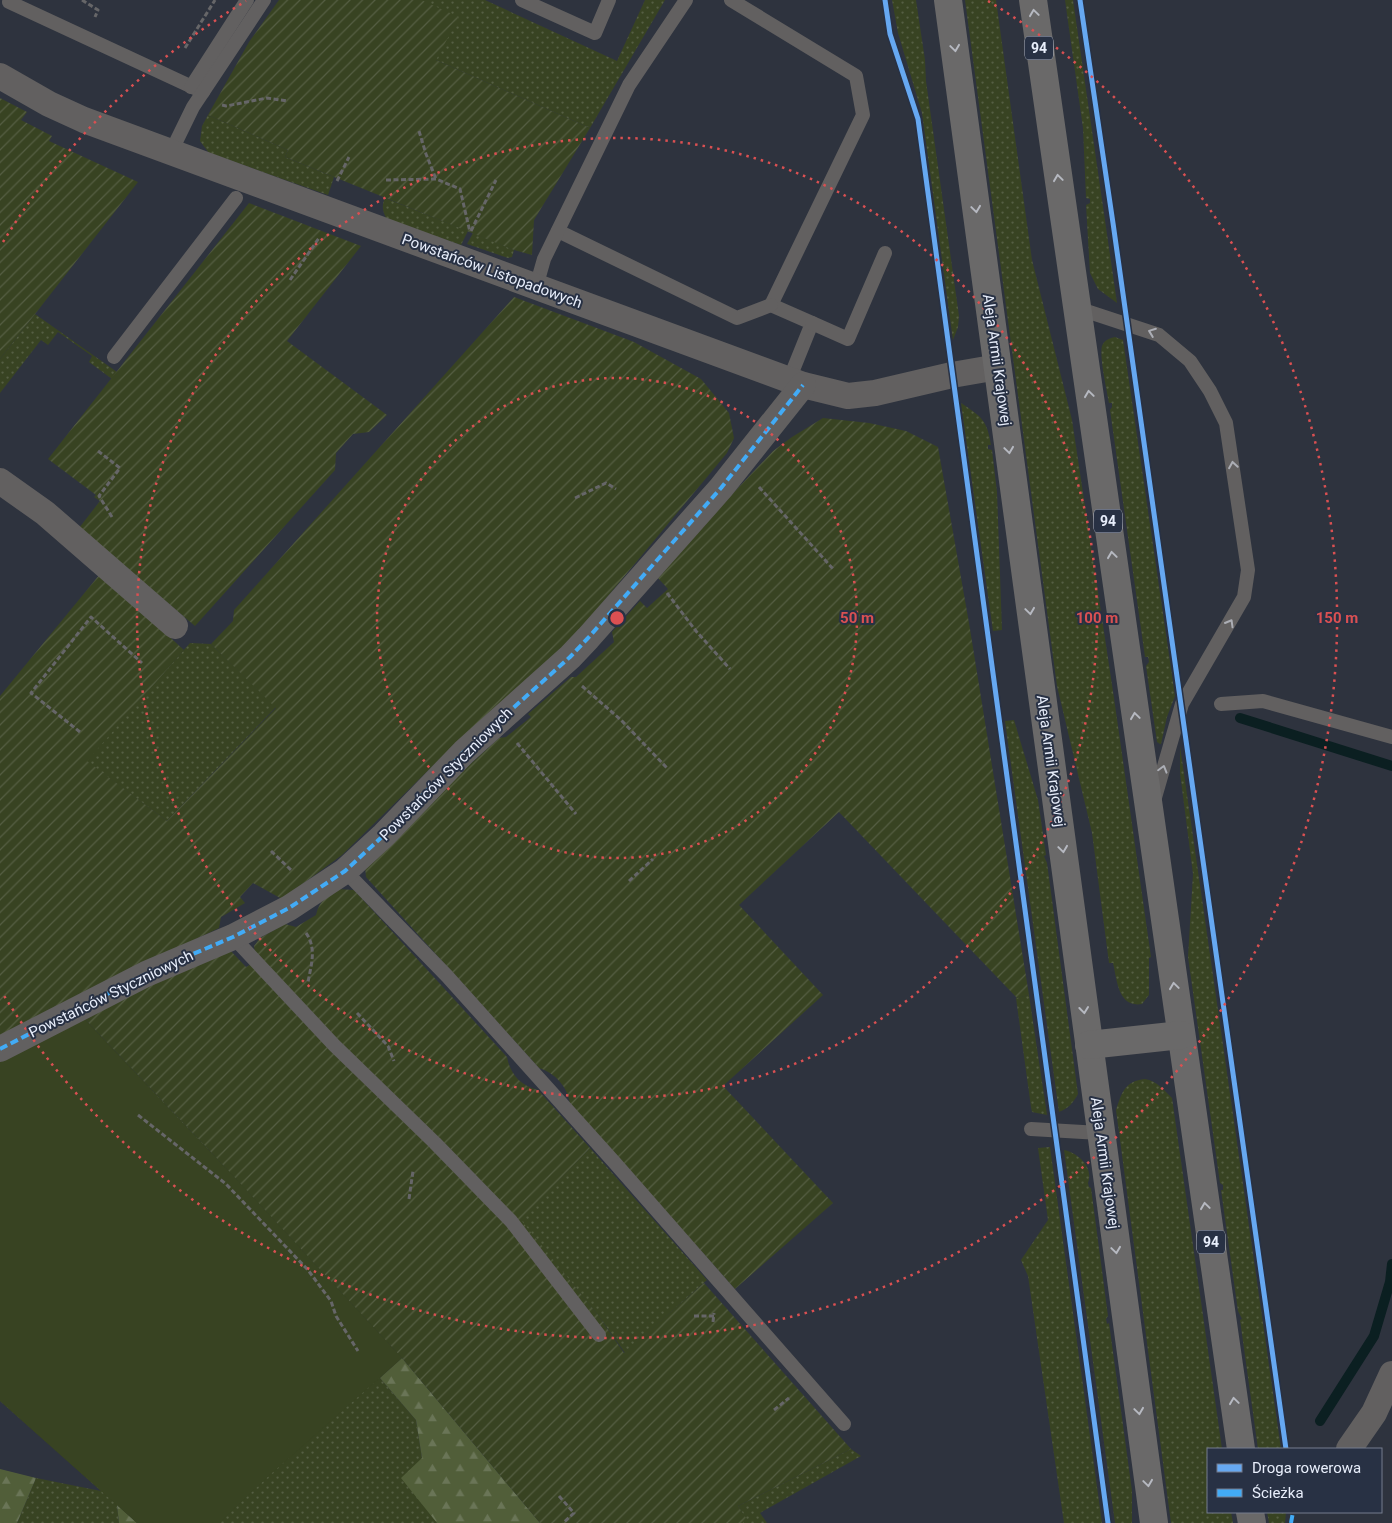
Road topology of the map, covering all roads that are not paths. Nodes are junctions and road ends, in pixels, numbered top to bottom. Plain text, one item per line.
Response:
1 (247, 0) edge
2 (264, 0) edge
3 (522, 0) edge
4 (609, 0) edge
5 (686, 0) edge
6 (731, 0) edge
7 (948, 0) edge
8 (1032, 0) edge
9 (9, 2) dead end
10 (0, 76) edge
11 (198, 91) junction
12 (172, 152) junction
13 (236, 198) dead end
14 (558, 230) junction
15 (885, 254) dead end
16 (536, 287) junction
17 (771, 305) junction
18 (1077, 308) junction
19 (812, 323) junction
20 (114, 357) dead end
21 (998, 367) junction
22 (796, 382) junction
23 (0, 481) edge
24 (175, 626) dead end
25 (1222, 704) dead end
26 (1392, 737) edge
27 (1150, 816) junction
28 (345, 871) junction
29 (233, 937) junction
30 (1181, 1035) junction
31 (1089, 1045) junction
32 (0, 1049) edge
33 (1031, 1129) dead end
34 (1100, 1133) junction
35 (599, 1335) dead end
36 (1392, 1374) edge
37 (844, 1424) dead end
38 (1241, 1448) edge
39 (1350, 1448) edge
40 (1154, 1523) edge

1 - 11 lane
2 - 11 lane
3 - 4 lane
5 - 14 lane
6 - 17 lane
7 -> 21 main road, Aleja Armii Krajowej
18 -> 8 main road, 94
9 - 11 lane
10 - 12 street, Powstańców Listopadowych
11 - 12 lane
12 - 16 street, Powstańców Listopadowych
13 - 20 lane
14 - 16 lane
14 - 17 lane
15 - 19 lane
16 - 22 street, Powstańców Listopadowych
17 - 19 lane
27 -> 18 main road, 94
27 -> 18 lane
19 - 22 lane
21 - 22 street, Powstańców Listopadowych
21 -> 31 main road, Aleja Armii Krajowej
22 - 28 street, Powstańców Styczniowych
23 - 24 street
25 - 26 lane
30 -> 27 main road, 94
28 - 29 street, Powstańców Styczniowych
28 - 37 lane
29 - 32 street, Powstańców Styczniowych
29 - 35 lane
30 - 31 main road
38 -> 30 main road, 94
31 - 34 main road, Aleja Armii Krajowej
33 - 34 lane
34 -> 40 main road, Aleja Armii Krajowej
36 - 39 street

